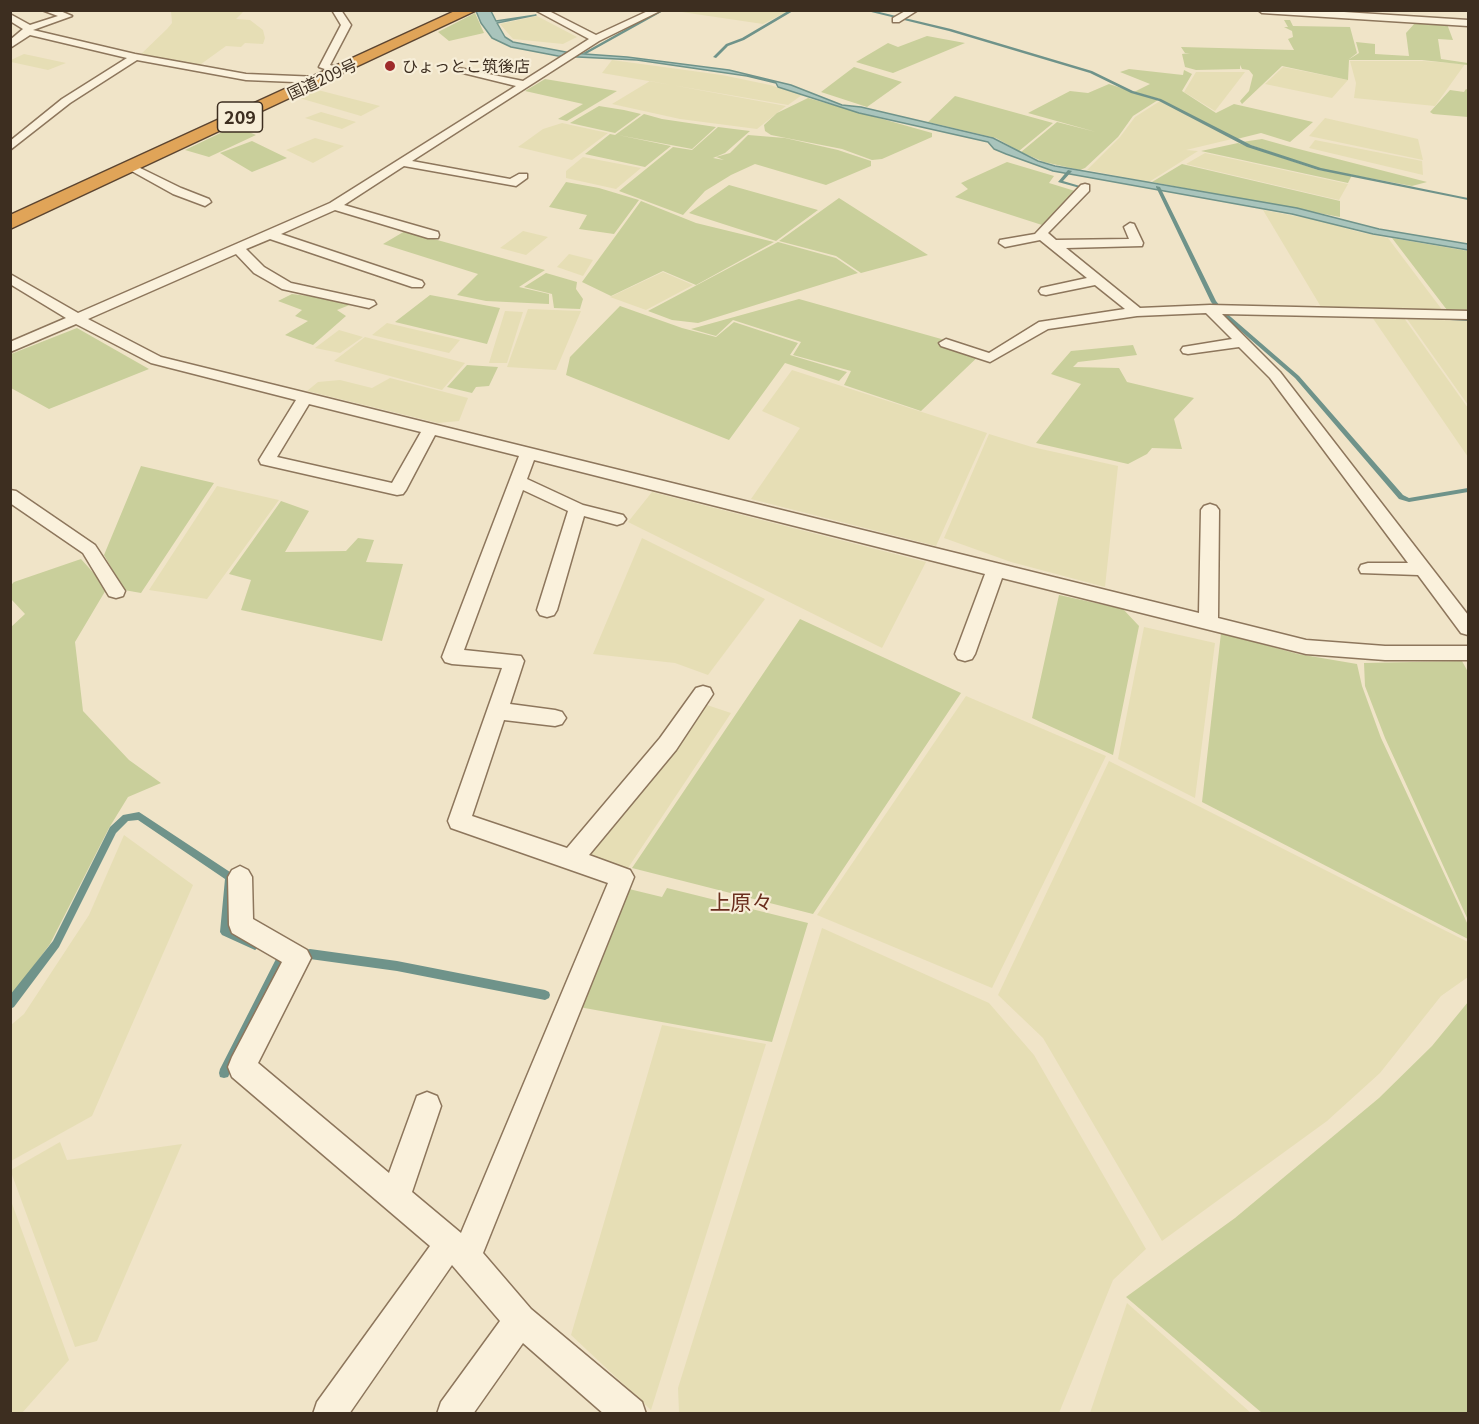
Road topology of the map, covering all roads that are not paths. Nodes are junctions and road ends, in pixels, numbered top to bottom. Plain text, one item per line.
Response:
1 (46, 10) edge
2 (336, 10) edge
3 (470, 10) edge
4 (539, 10) edge
5 (658, 10) edge
6 (1262, 10) edge
7 (913, 12) edge
8 (897, 15) edge
9 (10, 17) edge
10 (1466, 26) edge
11 (28, 30) junction
12 (596, 39) junction
13 (10, 45) edge
14 (135, 57) junction
15 (463, 70) dead end
16 (339, 71) junction
17 (319, 80) junction
18 (526, 85) junction
19 (10, 147) edge
20 (404, 163) junction
21 (132, 167) junction
22 (523, 176) dead end
23 (1085, 188) dead end
24 (205, 202) dead end
25 (334, 206) junction
26 (10, 223) edge
27 (1130, 227) dead end
28 (271, 235) junction
29 (433, 235) dead end
30 (1048, 240) junction
31 (1005, 243) dead end
32 (238, 249) junction
33 (10, 278) edge
34 (1098, 280) junction
35 (417, 284) dead end
36 (1046, 291) dead end
37 (369, 304) dead end
38 (1210, 309) junction
39 (1137, 312) junction
40 (1468, 315) edge
41 (79, 320) junction
42 (1242, 342) junction
43 (946, 343) dead end
44 (10, 348) edge
45 (1188, 350) dead end
46 (305, 398) junction
47 (430, 430) junction
48 (529, 452) junction
49 (518, 481) junction
50 (10, 495) edge
51 (577, 509) junction
52 (1210, 510) dead end
53 (617, 519) dead end
54 (1368, 569) dead end
55 (1423, 569) junction
56 (996, 570) junction
57 (116, 591) dead end
58 (547, 610) dead end
59 (1208, 624) junction
60 (1468, 628) edge
61 (1468, 652) edge
62 (965, 654) dead end
63 (703, 694) dead end
64 (497, 711) junction
65 (555, 718) dead end
66 (572, 859) junction
67 (240, 877) dead end
68 (427, 1106) dead end
69 (395, 1197) junction
70 (458, 1250) junction
71 (520, 1320) junction
72 (329, 1413) edge
73 (453, 1413) edge
74 (630, 1413) edge

1 - 11 street
2 - 16 street
3 - 16 highway, 国道209号 / 209
4 - 12 street
5 - 12 street
6 - 10 street
7 - 8 street
9 - 11 street
11 - 13 street
11 - 14 street
12 - 18 street
14 - 17 street
14 - 19 street
15 - 18 street
16 - 17 highway, 国道209号 / 209
17 - 21 highway, 国道209号 / 209
18 - 20 street
20 - 22 street
20 - 25 street
21 - 24 street
21 - 26 highway, 国道209号 / 209
23 - 30 street
25 - 28 street
25 - 29 street
27 - 30 street
28 - 32 street
28 - 35 street
30 - 31 street
30 - 34 street
32 - 37 street
32 - 41 street
33 - 41 street
34 - 36 street
34 - 39 street
38 - 39 street
38 - 40 street
38 - 42 street
39 - 43 street
41 - 44 street
41 - 46 street
42 - 45 street
42 - 55 street
46 - 47 street
46 - 47 street
47 - 48 street
48 - 49 street
48 - 56 street
49 - 51 street
49 - 64 street
50 - 57 street
51 - 53 street
51 - 58 street
52 - 59 street
54 - 55 street
55 - 60 street
56 - 59 street
56 - 62 street
59 - 61 street
63 - 66 street
64 - 65 street
64 - 66 street
66 - 70 street
67 - 69 street
68 - 69 street
69 - 70 street
70 - 71 street
70 - 72 street
71 - 73 street
71 - 74 street

